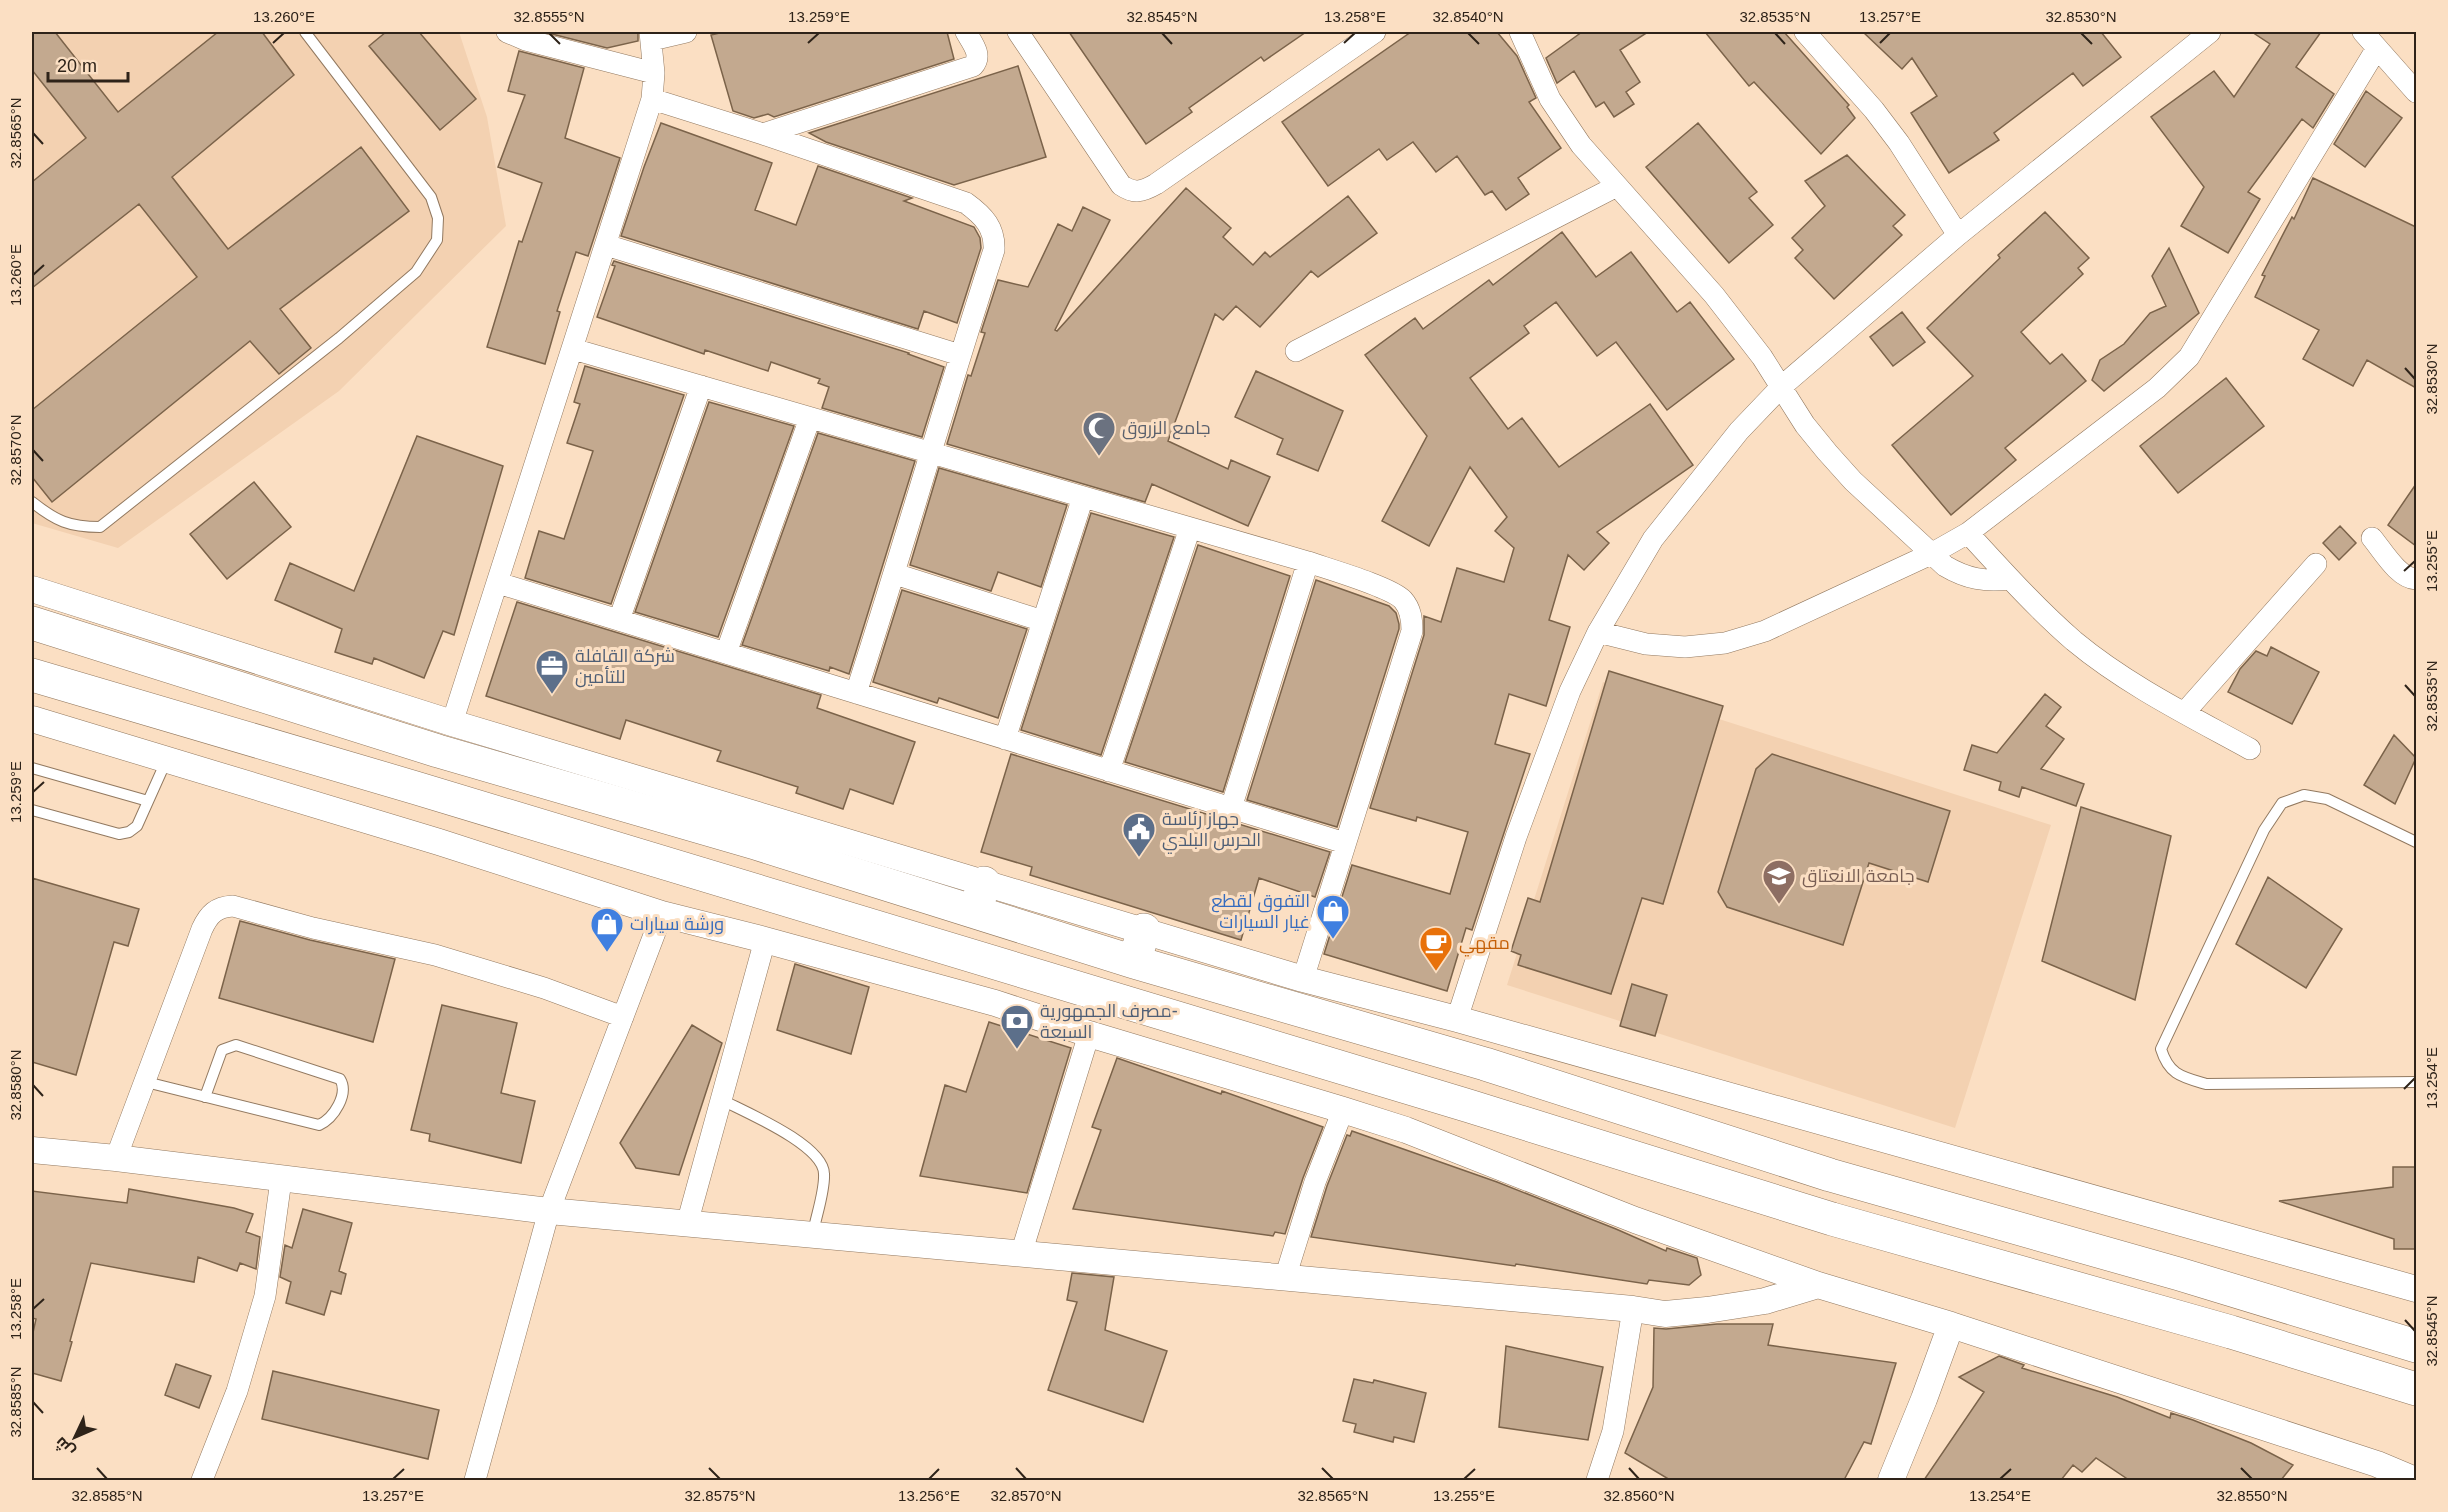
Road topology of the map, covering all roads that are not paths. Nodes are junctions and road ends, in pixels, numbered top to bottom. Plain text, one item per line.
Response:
1 (305, 32) edge
2 (507, 32) edge
3 (686, 32) edge
4 (966, 32) edge
5 (1018, 32) edge
6 (1375, 32) edge
7 (1520, 32) edge
8 (1805, 32) edge
9 (2210, 32) edge
10 (2363, 32) edge
11 (651, 36) edge
12 (2378, 48) junction
13 (654, 73) junction
14 (2416, 92) edge
15 (652, 99) junction
16 (764, 134) junction
17 (1617, 186) junction
18 (1958, 235) junction
19 (606, 245) junction
20 (573, 349) junction
21 (1296, 351) dead end
22 (960, 355) junction
23 (701, 386) junction
24 (1781, 387) junction
25 (810, 418) junction
26 (930, 453) junction
27 (1083, 497) junction
28 (32, 502) edge
29 (1190, 528) junction
30 (1968, 533) junction
31 (2372, 538) dead end
32 (1931, 554) junction
33 (1308, 562) junction
34 (2316, 564) dead end
35 (895, 574) junction
36 (2010, 579) junction
37 (2416, 579) edge
38 (498, 583) junction
39 (32, 589) edge
40 (619, 620) junction
41 (1043, 621) junction
42 (32, 623) edge
43 (1598, 632) junction
44 (726, 653) junction
45 (32, 675) edge
46 (856, 693) junction
47 (2184, 713) junction
48 (32, 719) edge
49 (452, 723) junction
50 (1005, 739) junction
51 (2250, 749) dead end
52 (167, 759) junction
53 (32, 768) edge
54 (1109, 771) junction
55 (148, 801) junction
56 (1231, 808) junction
57 (32, 810) edge
58 (2416, 842) edge
59 (1345, 843) junction
60 (979, 898) junction
61 (662, 914) junction
62 (1144, 930) junction
63 (765, 940) junction
64 (1134, 962) junction
65 (1303, 979) junction
66 (623, 1017) junction
67 (1457, 1019) junction
68 (1089, 1034) junction
69 (146, 1082) junction
70 (2416, 1082) edge
71 (205, 1097) junction
72 (722, 1100) junction
73 (1343, 1110) junction
74 (32, 1150) edge
75 (116, 1158) junction
76 (281, 1179) junction
77 (549, 1211) junction
78 (687, 1224) junction
79 (813, 1233) junction
80 (1021, 1254) junction
81 (1285, 1278) junction
82 (1818, 1284) junction
83 (2416, 1289) edge
84 (1633, 1309) junction
85 (1951, 1325) junction
86 (2416, 1346) edge
87 (2416, 1389) edge
88 (202, 1480) edge
89 (475, 1480) edge
90 (1597, 1480) edge
91 (1891, 1480) edge
92 (2415, 1480) edge

1 - 28 lane
2 - 13 street
3 - 11 street
4 - 16 street
5 - 6 street
7 - 17 street
8 - 18 street
9 - 18 street
10 - 12 street
11 - 13 street
12 - 14 street
12 - 30 street
13 - 15 street
15 - 16 street
15 - 19 street
16 - 22 street
17 - 21 street
17 - 24 street
18 - 24 street
19 - 20 street
19 - 22 street
20 - 23 street
20 - 38 street
22 - 26 street
23 - 25 street
23 - 40 street
24 - 32 street
24 - 43 street
25 - 26 street
25 - 44 street
26 - 27 street
26 - 35 street
27 - 29 street
27 - 41 street
29 - 33 street
29 - 54 street
30 - 32 street
30 - 36 street
31 - 37 street
32 - 36 street
32 - 43 street
33 - 56 street
33 - 59 street
34 - 47 street
35 - 41 street
35 - 46 street
36 - 47 street
38 - 40 street
38 - 49 street
39 - 49 street
40 - 44 street
41 - 50 street
42 - 60 highway
43 - 67 street
44 - 46 street
45 - 87 highway
46 - 50 street
47 - 51 street
48 - 52 street
49 - 60 street
50 - 54 street
52 - 55 lane
52 - 61 street
53 - 55 lane
54 - 56 street
55 - 57 lane
56 - 59 street
58 - 70 lane
59 - 65 street
60 - 62 street
60 - 64 highway
61 - 63 street
61 - 66 street
62 - 64 highway
62 - 65 street
63 - 68 street
63 - 72 street
64 - 86 highway
65 - 67 street
66 - 69 street
66 - 77 street
67 - 83 street
68 - 73 street
68 - 80 street
69 - 71 lane
69 - 75 street
71 - 71 lane
72 - 78 street
72 - 79 lane
73 - 81 street
73 - 82 street
74 - 75 street
75 - 76 street
76 - 77 street
76 - 88 street
77 - 78 street
77 - 89 street
78 - 79 street
79 - 80 street
80 - 81 street
81 - 84 street
82 - 84 street
82 - 85 street
84 - 90 street
85 - 91 street
85 - 92 street

